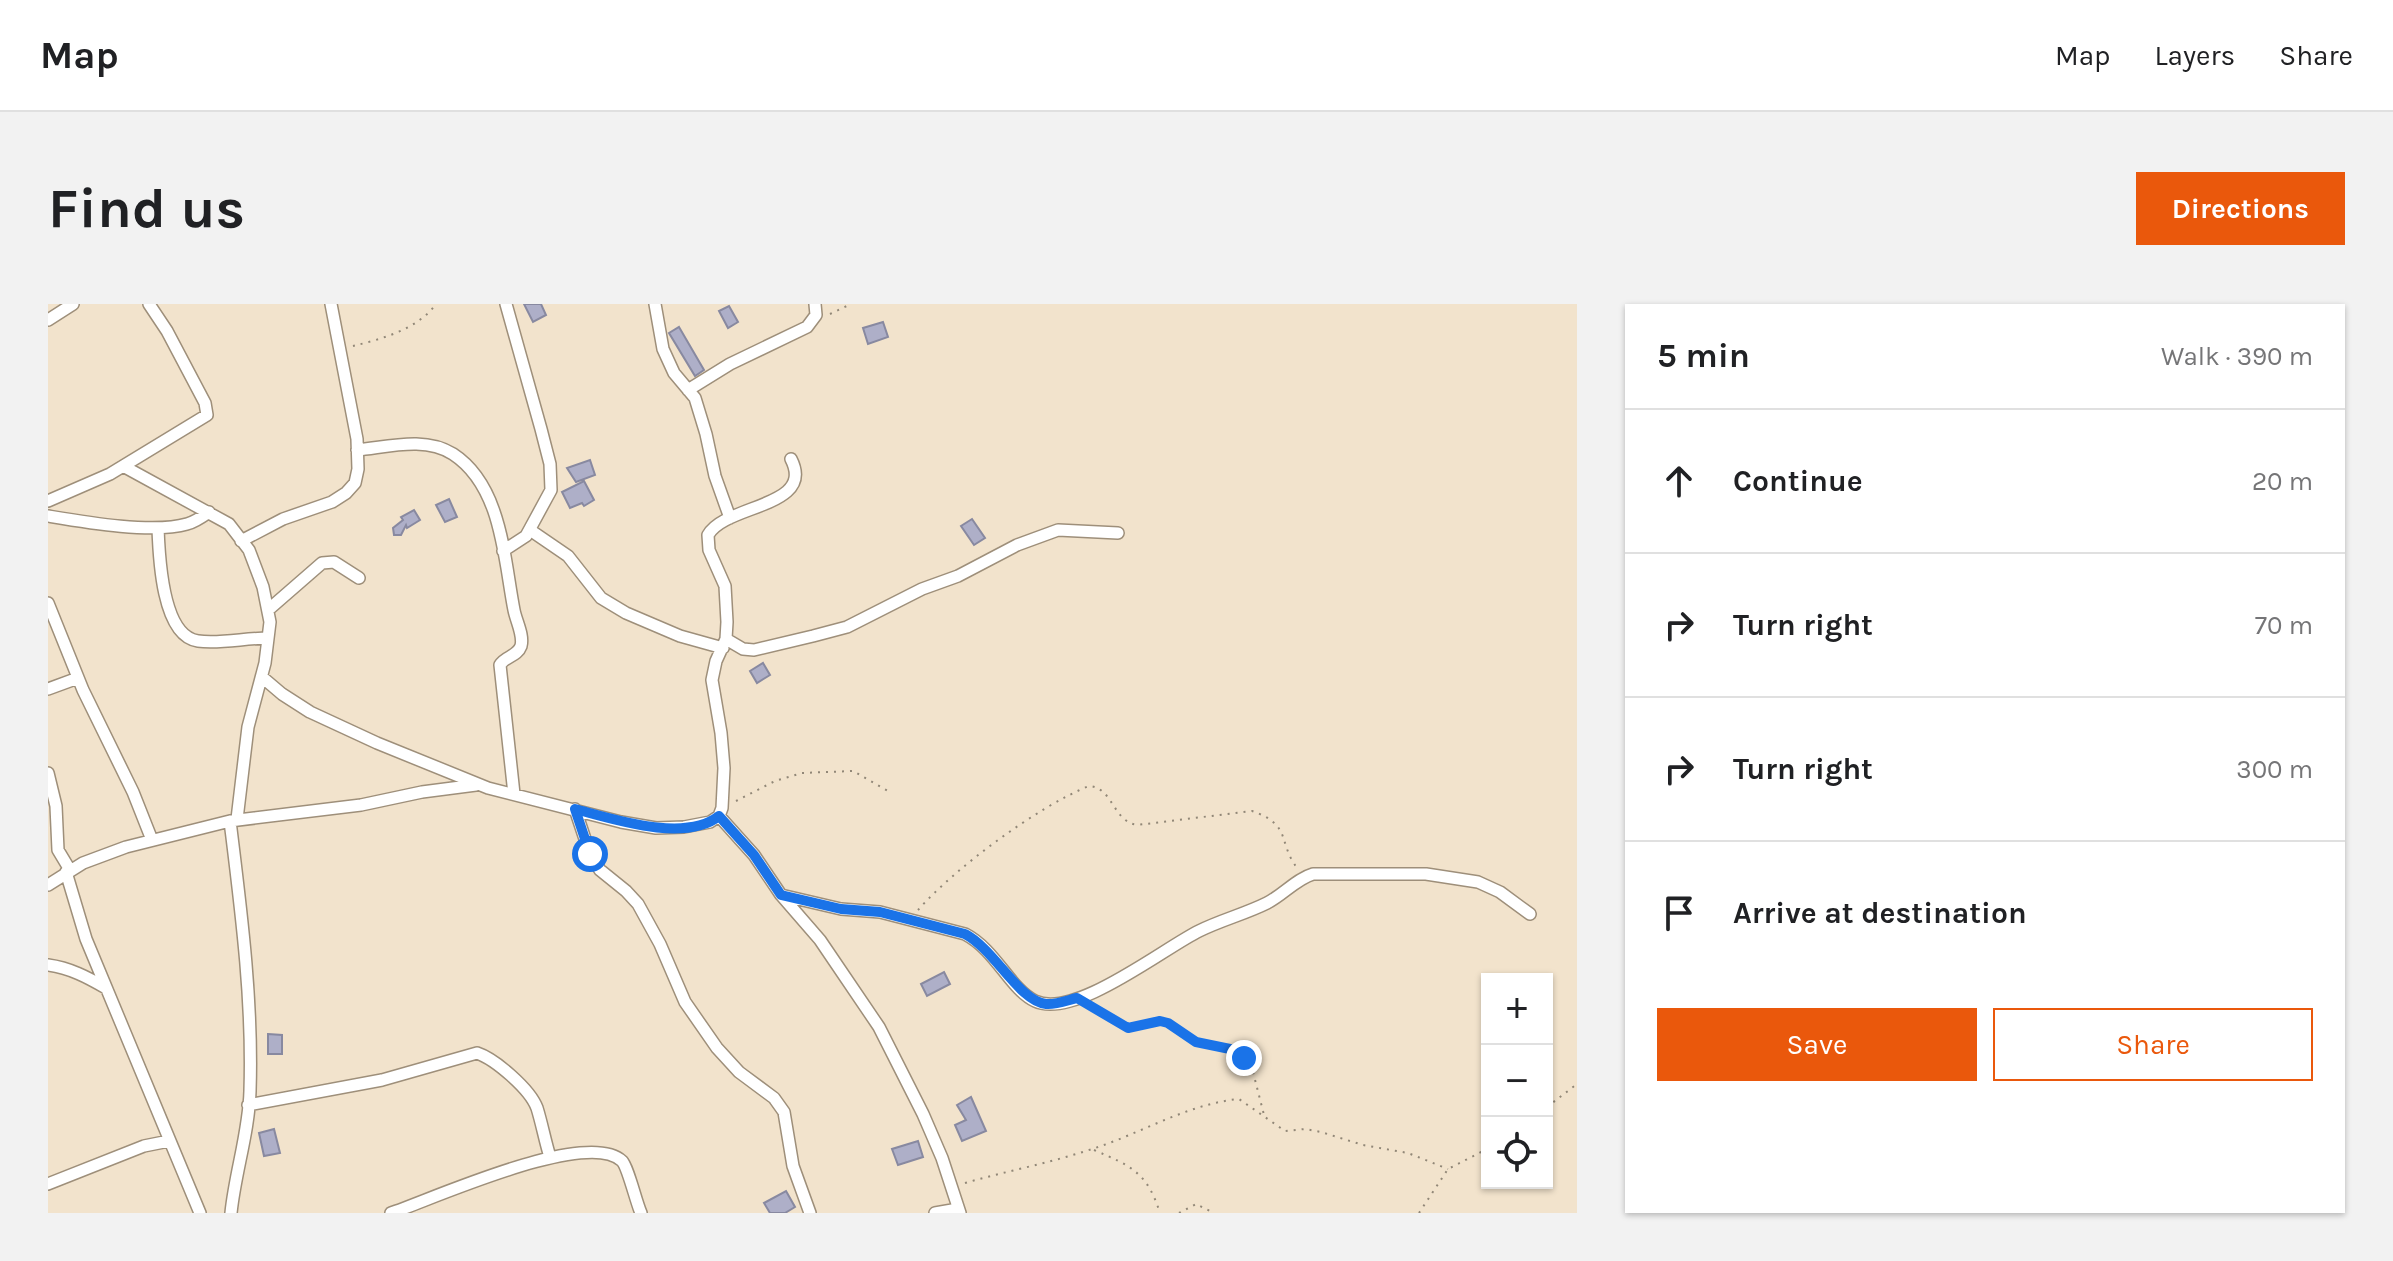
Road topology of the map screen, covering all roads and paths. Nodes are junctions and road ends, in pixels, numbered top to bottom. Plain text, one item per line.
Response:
1 (149, 304) edge
2 (331, 304) edge
3 (436, 304) edge
4 (506, 304) edge
5 (655, 304) edge
6 (851, 304) edge
7 (66, 305) edge
8 (815, 310) edge
9 (48, 320) edge
10 (340, 349) junction
11 (688, 390) junction
12 (357, 450) junction
13 (791, 459) dead end
14 (123, 466) junction
15 (48, 486) edge
16 (48, 500) edge
17 (209, 512) junction
18 (48, 516) edge
19 (730, 518) junction
20 (158, 528) junction
21 (530, 530) junction
22 (1118, 533) dead end
23 (241, 541) junction
24 (503, 551) junction
25 (359, 578) dead end
26 (48, 603) edge
27 (268, 610) junction
28 (268, 638) junction
29 (724, 644) junction
30 (262, 677) junction
31 (78, 678) junction
32 (48, 689) edge
33 (48, 773) edge
34 (479, 784) junction
35 (888, 791) dead end
36 (514, 794) junction
37 (575, 809) junction
38 (721, 812) junction
39 (234, 820) junction
40 (152, 840) junction
41 (68, 871) junction
42 (1305, 876) junction
43 (48, 885) edge
44 (781, 895) junction
45 (1530, 914) dead end
46 (910, 920) junction
47 (48, 965) edge
48 (106, 988) junction
49 (1077, 998) junction
50 (1577, 1084) edge
51 (1553, 1102) edge
52 (248, 1105) junction
53 (1265, 1116) junction
54 (169, 1141) junction
55 (1093, 1149) junction
56 (1481, 1152) edge
57 (550, 1157) junction
58 (1448, 1169) junction
59 (48, 1184) edge
60 (952, 1187) junction
61 (959, 1211) edge
62 (200, 1213) edge
63 (231, 1213) edge
64 (391, 1213) edge
65 (641, 1213) edge
66 (810, 1213) edge
67 (935, 1213) edge
68 (1160, 1213) edge
69 (1179, 1213) edge
70 (1214, 1213) edge
71 (1419, 1213) edge

1 - 14 street
2 - 10 street
3 - 10 path
4 - 21 street
5 - 11 street
6 - 8 path
7 - 9 street
8 - 11 street
10 - 12 street
11 - 19 street
12 - 23 street
12 - 24 street
13 - 19 street
14 - 16 street
14 - 17 street
15 - 16 street
17 - 20 street
17 - 23 street
18 - 20 street
19 - 29 street
20 - 28 street
21 - 24 street
21 - 29 street
22 - 29 street
23 - 27 street
24 - 36 street
25 - 27 street
26 - 31 street
27 - 28 street
28 - 30 street
29 - 38 street
30 - 34 street
30 - 39 street
31 - 32 street
31 - 40 street
33 - 41 street
34 - 36 street
34 - 39 street
35 - 38 path
36 - 37 street
37 - 38 street
37 - 66 street
38 - 44 street
39 - 40 street
39 - 52 street
40 - 41 street
41 - 43 street
41 - 48 street
42 - 45 street
42 - 46 path
42 - 49 street
44 - 46 street
44 - 60 street
46 - 49 street
47 - 48 street
48 - 54 street
49 - 53 path
50 - 51 path
52 - 57 street
52 - 63 street
53 - 55 path
53 - 58 path
54 - 59 street
54 - 62 street
55 - 60 path
55 - 68 path
56 - 58 path
57 - 64 street
57 - 65 street
58 - 71 path
60 - 61 street
61 - 67 street
69 - 70 path

